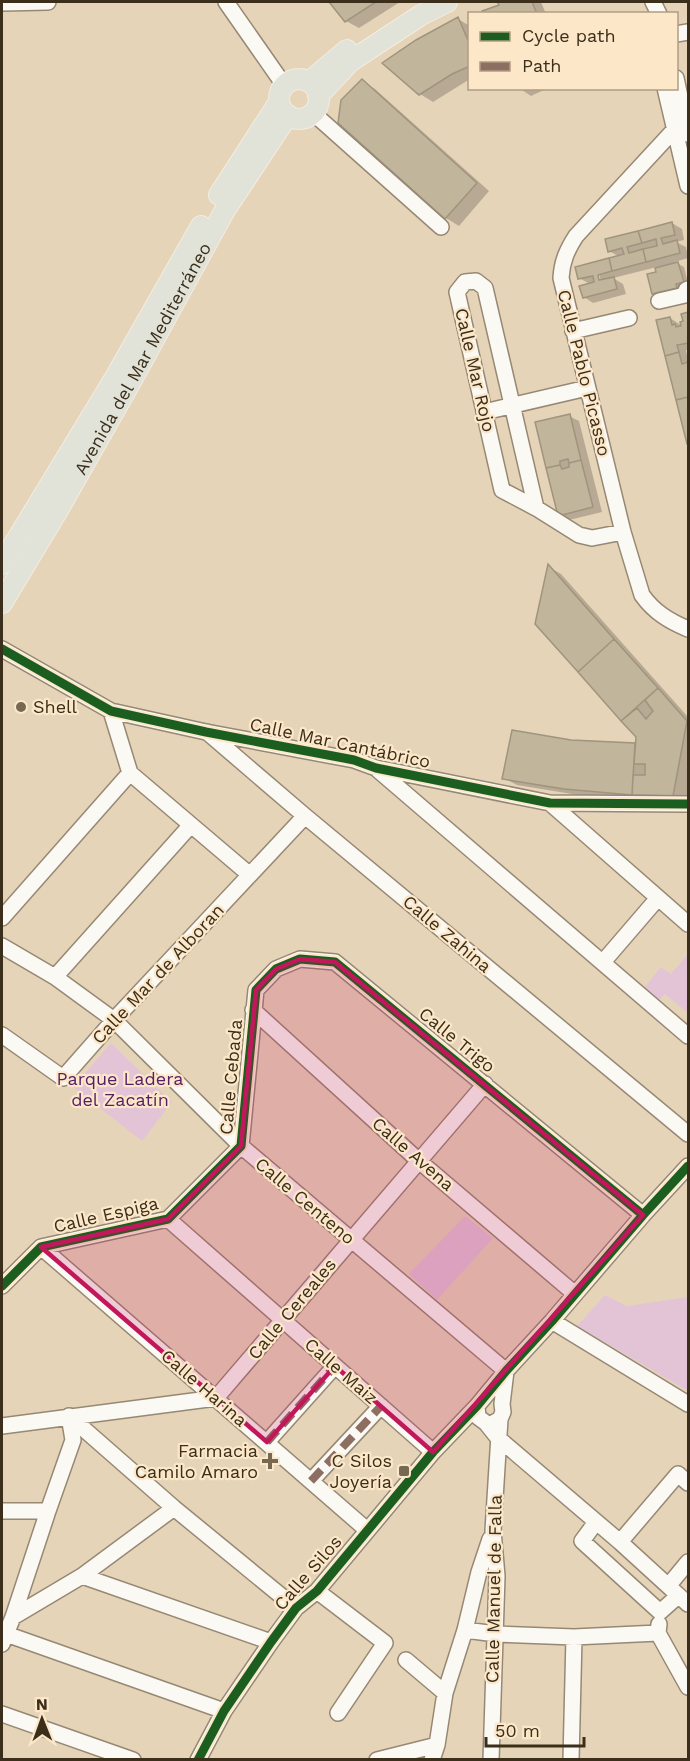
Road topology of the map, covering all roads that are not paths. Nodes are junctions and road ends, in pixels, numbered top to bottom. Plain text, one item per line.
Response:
1 (48, 2) edge
2 (226, 2) edge
3 (422, 2) edge
4 (447, 2) edge
5 (2, 3) edge
6 (678, 75) edge
7 (666, 90) edge
8 (677, 90) edge
9 (313, 97) junction
10 (284, 100) junction
11 (688, 111) edge
12 (681, 132) edge
13 (688, 186) edge
14 (441, 227) dead end
15 (688, 289) edge
16 (659, 301) dead end
17 (629, 318) dead end
18 (573, 331) junction
19 (587, 388) junction
20 (513, 405) junction
21 (484, 412) junction
22 (536, 508) junction
23 (623, 532) junction
24 (2, 564) edge
25 (2, 603) edge
26 (688, 629) edge
27 (2, 649) edge
28 (111, 711) junction
29 (206, 732) junction
30 (376, 768) junction
31 (130, 773) junction
32 (550, 803) junction
33 (688, 804) edge
34 (304, 816) junction
35 (190, 826) junction
36 (250, 875) junction
37 (658, 898) junction
38 (2, 918) edge
39 (688, 924) edge
40 (2, 946) edge
41 (603, 962) junction
42 (55, 976) junction
43 (253, 1010) junction
44 (114, 1020) junction
45 (2, 1035) edge
46 (688, 1036) edge
47 (485, 1084) junction
48 (688, 1134) edge
49 (241, 1146) junction
50 (419, 1161) junction
51 (688, 1166) edge
52 (643, 1215) junction
53 (168, 1219) junction
54 (351, 1239) junction
55 (41, 1247) junction
56 (2, 1286) edge
57 (575, 1294) junction
58 (283, 1319) junction
59 (552, 1321) junction
60 (335, 1366) junction
61 (506, 1371) junction
62 (216, 1398) junction
63 (688, 1404) edge
64 (381, 1406) junction
65 (488, 1411) junction
66 (69, 1416) junction
67 (2, 1426) edge
68 (498, 1437) junction
69 (267, 1442) junction
70 (433, 1452) junction
71 (311, 1481) junction
72 (688, 1483) edge
73 (174, 1508) junction
74 (2, 1511) edge
75 (48, 1511) junction
76 (596, 1522) junction
77 (367, 1530) junction
78 (493, 1532) junction
79 (620, 1542) junction
80 (688, 1562) edge
81 (81, 1576) junction
82 (317, 1591) junction
83 (678, 1595) edge
84 (296, 1608) junction
85 (660, 1612) junction
86 (13, 1617) junction
87 (465, 1630) junction
88 (658, 1633) junction
89 (496, 1634) junction
90 (574, 1637) junction
91 (4, 1639) edge
92 (271, 1642) junction
93 (406, 1660) dead end
94 (688, 1687) edge
95 (445, 1693) junction
96 (224, 1711) junction
97 (338, 1713) dead end
98 (2, 1714) edge
99 (434, 1752) edge
100 (134, 1760) edge
101 (198, 1760) edge
102 (377, 1760) edge
103 (491, 1760) edge
104 (571, 1760) edge

1 - 5 street
2 - 10 street
3 - 9 main road
4 - 9 main road
6 - 11 street
7 - 12 street
8 - 12 street
9 - 10 main road
9 - 10 main road
9 - 14 street
10 - 24 main road, Avenida del Mar Mediterráneo
10 - 25 main road, Avenida del Mar Mediterráneo
12 - 13 street
12 - 18 street, Calle Pablo Picasso
15 - 16 street
17 - 18 street
18 - 19 street, Calle Pablo Picasso
19 - 20 street, Calle Mar Rojo
19 - 23 street, Calle Pablo Picasso
20 - 21 street, Calle Mar Rojo
20 - 21 street, Calle Mar Rojo
20 - 22 street, Calle Mar Rojo
21 - 22 street, Calle Mar Rojo
22 - 23 street, Calle Mar Rojo
23 - 26 street, Calle Pablo Picasso
27 - 28 street, Calle Mar Cantábrico
28 - 29 street, Calle Mar Cantábrico
28 - 31 street
29 - 30 street, Calle Mar Cantábrico
29 - 34 street, Calle Zahina
30 - 32 street, Calle Mar Cantábrico
30 - 41 street
31 - 35 street
31 - 38 street
32 - 33 street, Calle Mar Cantábrico
32 - 37 street
34 - 36 street, Calle Mar de Alboran
34 - 48 street, Calle Zahina
35 - 36 street
35 - 42 street
36 - 44 street, Calle Mar de Alboran
37 - 39 street
37 - 41 street
40 - 42 street, Calle Centeno
41 - 46 street
42 - 44 street, Calle Centeno
43 - 47 street, Calle Trigo
43 - 49 street, Calle Cebada
43 - 50 street, Calle Avena
44 - 45 street, Calle Mar de Alboran
44 - 49 street, Calle Centeno
47 - 50 street, Calle Cereales
47 - 52 street, Calle Trigo
49 - 53 street, Calle Espiga
49 - 54 street, Calle Centeno
50 - 54 street, Calle Cereales
50 - 57 street, Calle Avena
51 - 52 street
52 - 57 street
53 - 55 street, Calle Espiga
53 - 58 street, Calle Maiz
54 - 58 street, Calle Cereales
54 - 61 street, Calle Centeno
55 - 56 street, Calle Espiga
55 - 62 street, Calle Harina
57 - 59 street
58 - 60 street, Calle Maiz
58 - 62 street, Calle Cereales
59 - 61 street
59 - 63 street
60 - 64 street, Calle Maiz
60 - 69 street
61 - 65 street
62 - 66 street
62 - 69 street, Calle Harina
64 - 70 street, Calle Maiz
64 - 71 street
65 - 68 street
65 - 70 street, Calle Silos
66 - 67 street
66 - 73 street
66 - 75 street
68 - 76 street
68 - 78 street, Calle Manuel de Falla
69 - 71 street, Calle Harina
70 - 77 street, Calle Silos
71 - 77 street, Calle Harina
72 - 79 street
73 - 81 street
73 - 84 street
74 - 75 street
75 - 86 street
76 - 79 street
76 - 85 street
77 - 82 street, Calle Silos
78 - 87 street
78 - 89 street, Calle Manuel de Falla
79 - 83 street
80 - 83 street
81 - 86 street
81 - 92 street
82 - 84 street, Calle Silos
82 - 97 street
83 - 85 street
84 - 92 street, Calle Silos
85 - 88 street
86 - 91 street
87 - 89 street
87 - 95 street
88 - 90 street
88 - 94 street
89 - 90 street
89 - 103 street, Calle Manuel de Falla
90 - 104 street
91 - 96 street
92 - 96 street, Calle Silos
93 - 95 street
95 - 99 street
96 - 101 street, Calle Silos
98 - 100 street
99 - 102 street

